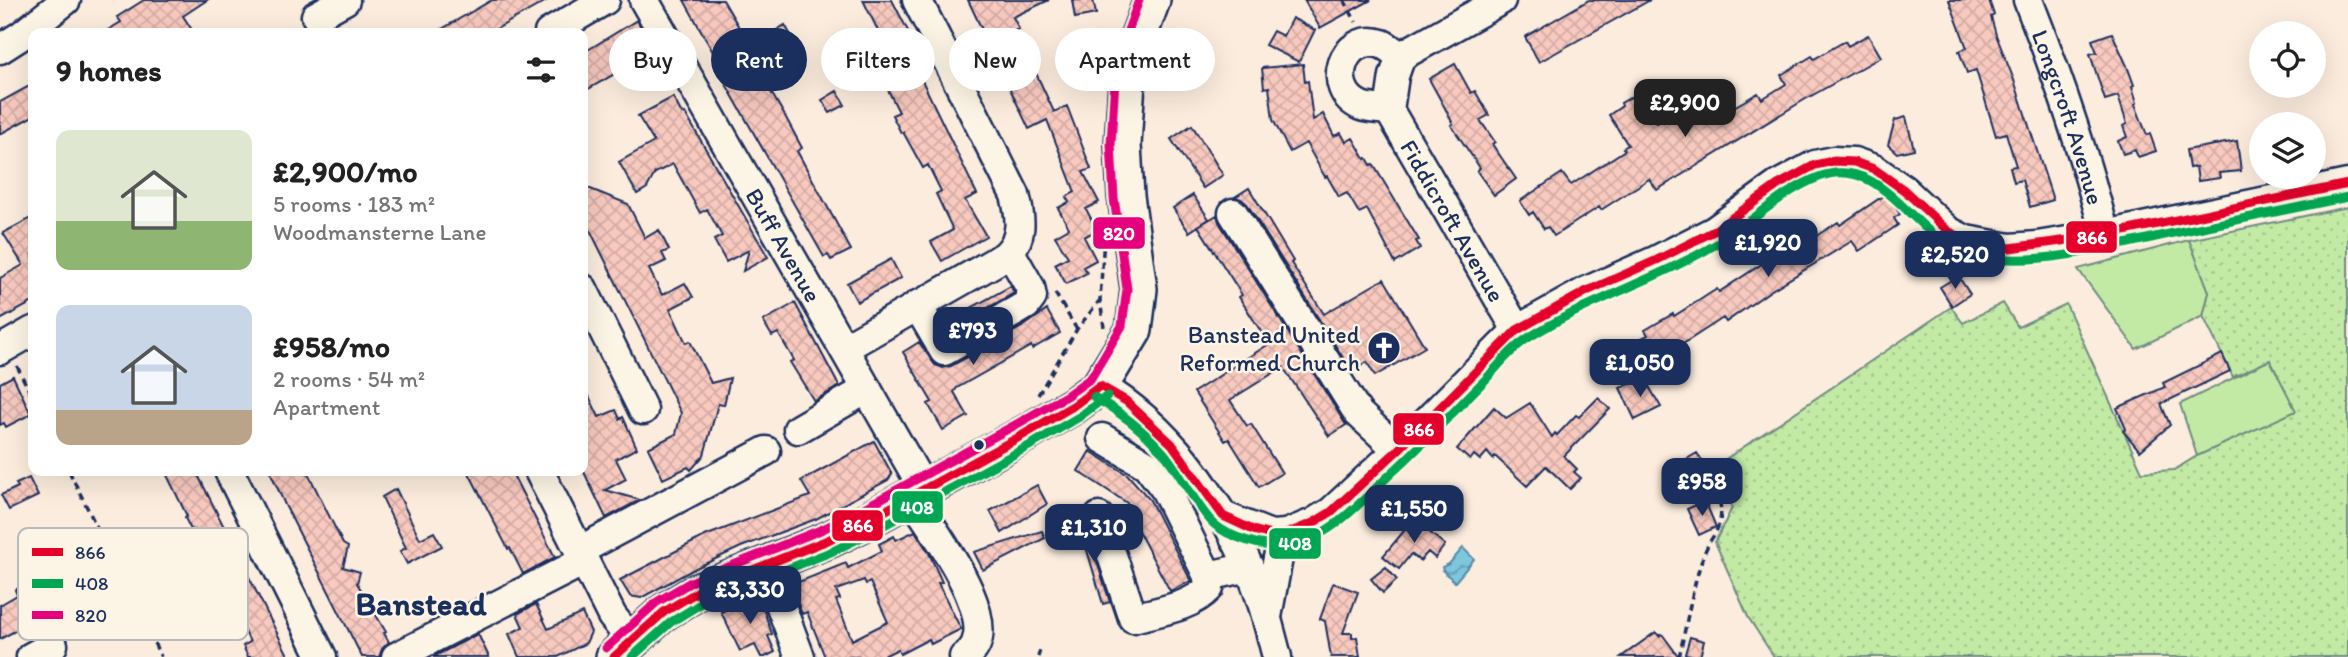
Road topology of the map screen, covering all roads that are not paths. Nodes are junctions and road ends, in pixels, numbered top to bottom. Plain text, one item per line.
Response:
1 (66, 0) edge
2 (345, 0) edge
3 (605, 0) edge
4 (644, 0) edge
5 (917, 0) edge
6 (1152, 0) edge
7 (1501, 0) edge
8 (2028, 0) edge
9 (316, 16) dead end
10 (31, 28) edge
11 (557, 28) edge
12 (28, 30) edge
13 (0, 49) edge
14 (1401, 56) junction
15 (1389, 110) junction
16 (2348, 184) edge
17 (1233, 213) dead end
18 (2105, 235) junction
19 (1010, 252) junction
20 (917, 305) junction
21 (588, 313) edge
22 (1517, 330) junction
23 (28, 334) edge
24 (593, 337) edge
25 (3, 348) edge
26 (844, 348) junction
27 (1100, 386) junction
28 (867, 389) junction
29 (643, 410) dead end
30 (798, 429) dead end
31 (1102, 438) dead end
32 (1172, 444) junction
33 (1398, 450) junction
34 (766, 451) dead end
35 (1147, 465) junction
36 (232, 476) edge
37 (542, 476) edge
38 (918, 493) junction
39 (1223, 516) junction
40 (1099, 517) dead end
41 (1286, 534) junction
42 (582, 556) junction
43 (765, 564) junction
44 (1249, 567) junction
45 (1209, 576) junction
46 (1267, 619) junction
47 (623, 649) edge
48 (322, 657) edge
49 (396, 657) edge
50 (800, 657) edge
51 (964, 657) edge
52 (1277, 657) edge

1 - 10 street
2 - 9 street
3 - 11 street
4 - 26 street, Buff Avenue
5 - 19 street
6 - 27 main road
7 - 14 street
8 - 18 street, Longcroft Avenue
12 - 13 street
14 - 15 street, Fiddicroft Avenue
14 - 15 street, Fiddicroft Avenue
15 - 22 street, Fiddicroft Avenue
16 - 18 street
17 - 33 street
18 - 22 street
19 - 20 street
19 - 20 street
20 - 26 street
21 - 24 street
22 - 33 street
23 - 25 street
24 - 29 street
26 - 28 street, Buff Avenue
27 - 32 street
27 - 38 main road
28 - 30 street
28 - 38 street, Buff Avenue
31 - 35 street
32 - 35 street
32 - 39 street
33 - 41 street
34 - 42 street
35 - 45 street
36 - 48 street
37 - 42 street
38 - 43 main road
38 - 51 street, Buff Avenue
39 - 41 street
39 - 44 street
40 - 45 street
41 - 46 street
42 - 47 street
42 - 49 street
43 - 47 main road
43 - 50 street
44 - 45 street
44 - 46 street
46 - 52 street

